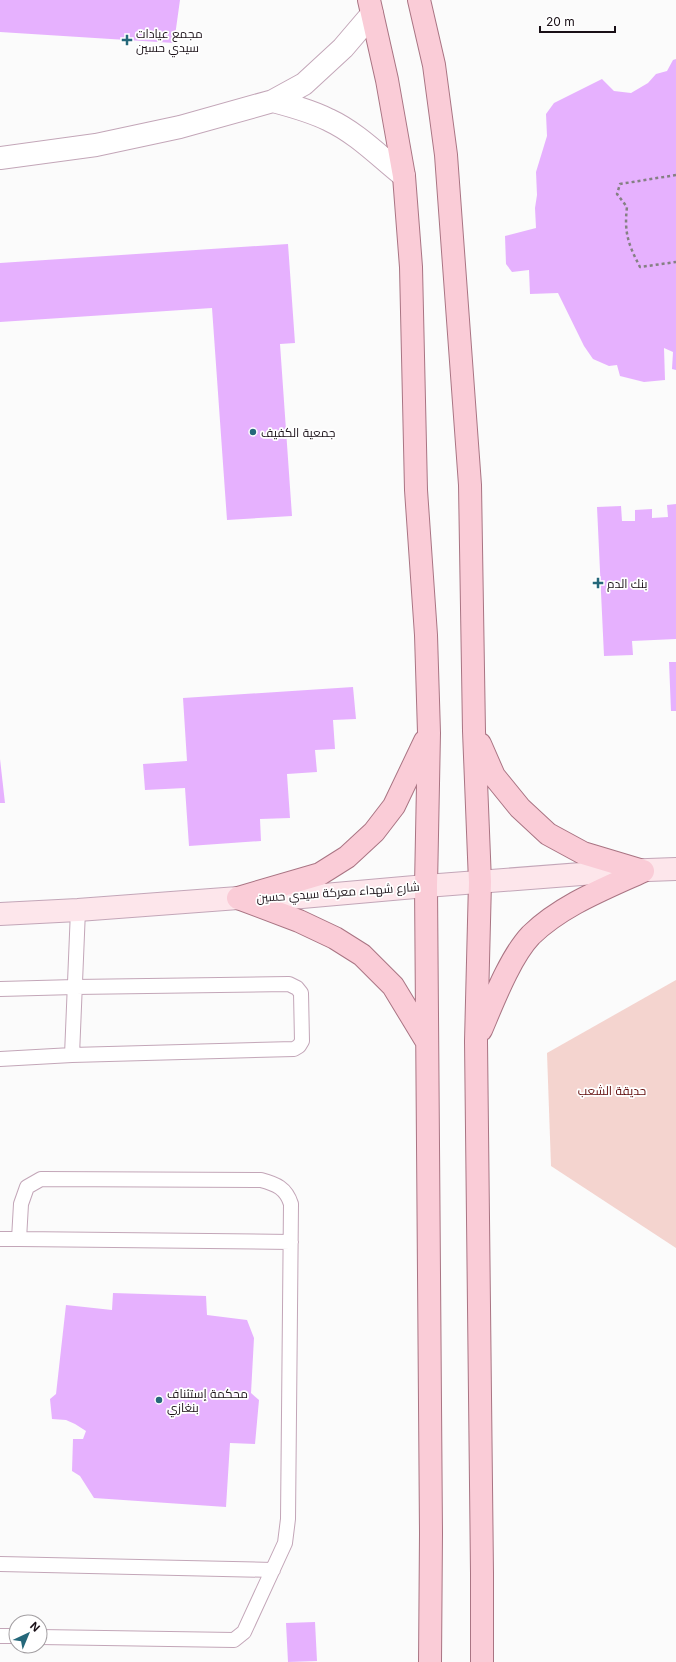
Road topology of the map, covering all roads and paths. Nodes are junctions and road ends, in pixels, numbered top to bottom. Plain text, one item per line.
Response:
1 (418, 0) edge
2 (370, 7) edge
3 (273, 101) junction
4 (0, 158) edge
5 (676, 175) edge
6 (404, 176) junction
7 (676, 262) edge
8 (474, 731) junction
9 (429, 733) junction
10 (676, 869) edge
11 (642, 871) junction
12 (480, 882) junction
13 (426, 886) junction
14 (238, 898) junction
15 (78, 910) junction
16 (0, 914) edge
17 (75, 986) junction
18 (0, 989) edge
19 (476, 1041) junction
20 (427, 1043) junction
21 (72, 1055) junction
22 (0, 1059) edge
23 (0, 1239) edge
24 (19, 1239) junction
25 (291, 1242) junction
26 (0, 1564) edge
27 (273, 1570) junction
28 (48, 1637) edge
29 (430, 1662) edge
30 (482, 1662) edge

1 - 8 main road
2 - 3 street
2 - 6 main road
3 - 4 street
3 - 6 street
5 - 7 path
6 - 9 main road
8 - 11 main road
8 - 12 main road
9 - 13 main road
9 - 14 main road
10 - 11 main road, شارع شهداء معركة سيدي حسين
11 - 12 main road, شارع شهداء معركة سيدي حسين
11 - 19 main road
12 - 13 main road, شارع شهداء معركة سيدي حسين
12 - 19 main road
13 - 14 main road, شارع شهداء معركة سيدي حسين
13 - 20 main road
14 - 15 main road, شارع شهداء معركة سيدي حسين
14 - 20 main road
15 - 16 main road, شارع شهداء معركة سيدي حسين
15 - 17 lane
17 - 18 lane
17 - 21 lane
17 - 21 lane
19 - 30 main road
20 - 29 main road
21 - 22 lane
23 - 24 lane
24 - 25 lane
24 - 25 lane
25 - 27 lane
26 - 27 lane
27 - 28 lane

